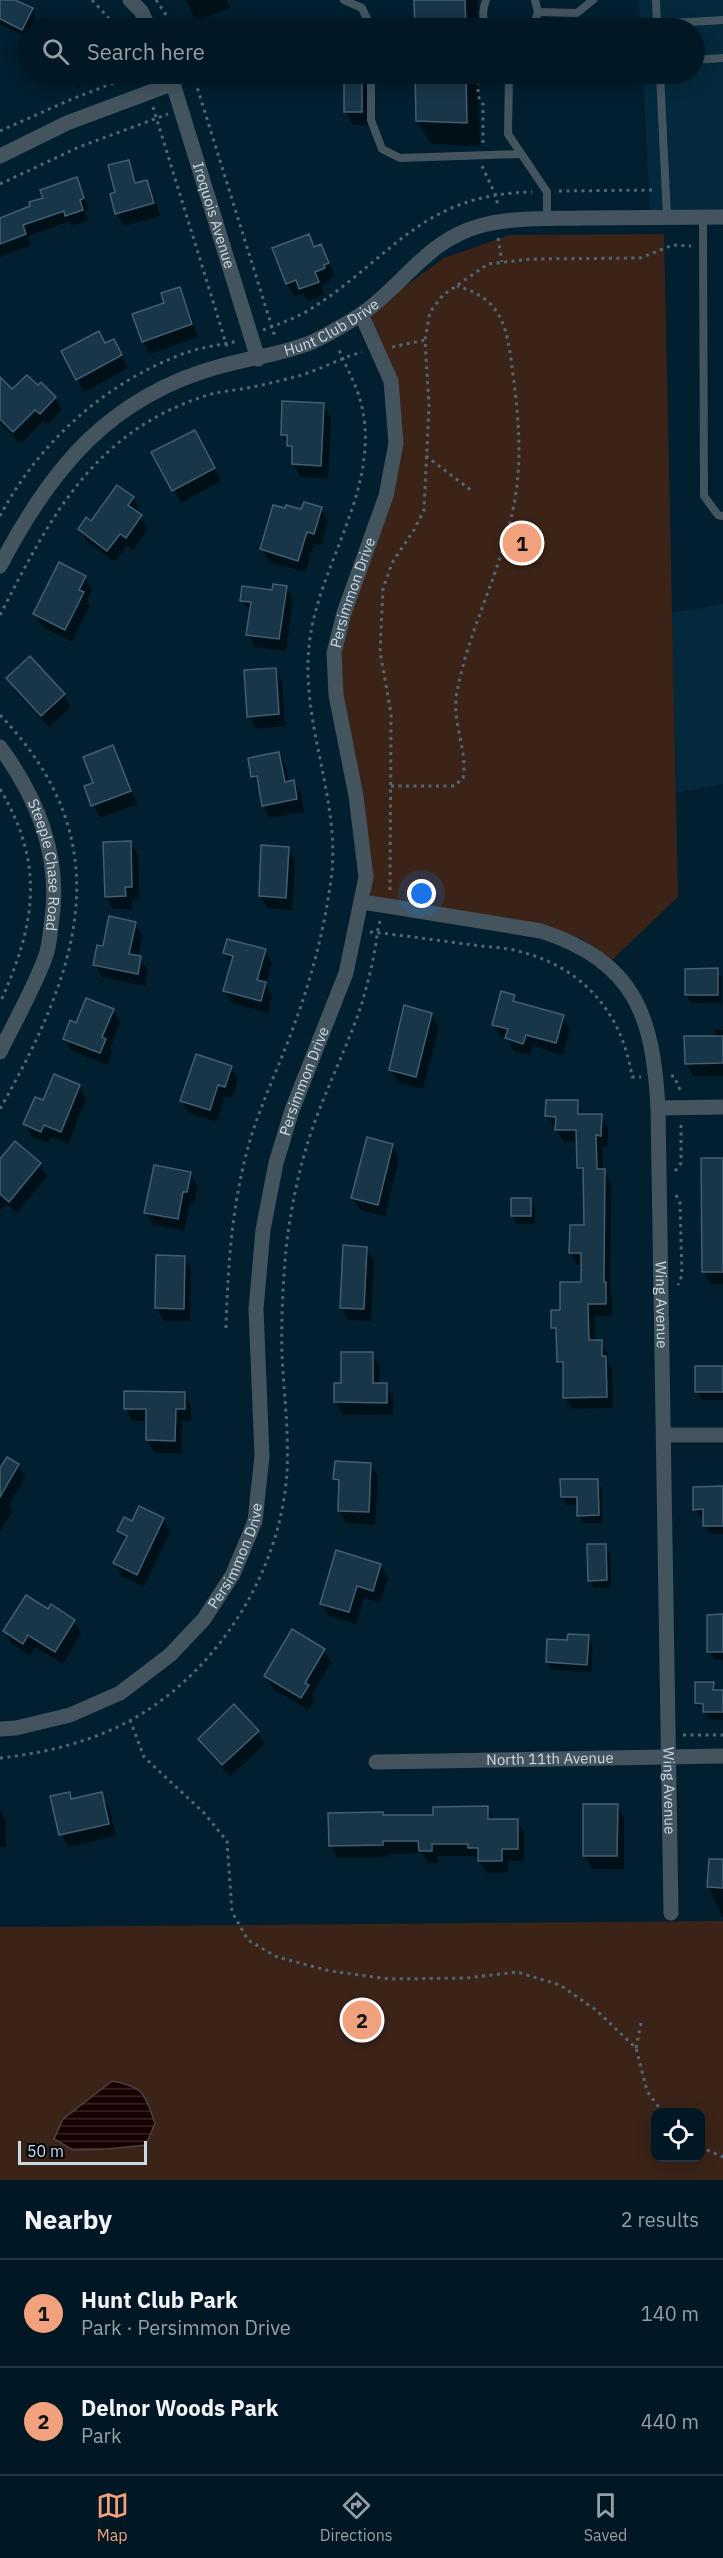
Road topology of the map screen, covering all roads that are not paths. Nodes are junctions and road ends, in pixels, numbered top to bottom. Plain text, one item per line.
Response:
1 (130, 0) edge
2 (344, 0) edge
3 (486, 0) edge
4 (534, 0) edge
5 (593, 0) edge
6 (656, 0) edge
7 (538, 12) junction
8 (144, 18) edge
9 (366, 18) edge
10 (483, 18) edge
11 (536, 18) edge
12 (657, 18) edge
13 (723, 20) edge
14 (705, 22) edge
15 (723, 58) edge
16 (705, 59) edge
17 (163, 84) edge
18 (174, 84) edge
19 (371, 84) edge
20 (509, 84) edge
21 (660, 84) edge
22 (521, 154) junction
23 (0, 156) edge
24 (667, 217) junction
25 (703, 217) junction
26 (723, 217) edge
27 (547, 219) junction
28 (361, 314) junction
29 (258, 359) junction
30 (723, 516) edge
31 (0, 566) edge
32 (0, 747) edge
33 (363, 902) junction
34 (0, 1052) edge
35 (723, 1107) edge
36 (658, 1108) junction
37 (664, 1435) junction
38 (723, 1435) edge
39 (0, 1729) edge
40 (669, 1756) junction
41 (723, 1756) edge
42 (376, 1762) dead end
43 (671, 1912) dead end

1 - 8 street
2 - 9 lane
3 - 10 lane
4 - 7 lane
5 - 7 lane
6 - 12 lane
7 - 11 lane
13 - 14 lane
15 - 16 lane
17 - 23 street
18 - 29 street, Iroquois Avenue
19 - 22 lane
20 - 22 lane
21 - 24 lane
22 - 27 lane
24 - 25 street, Hunt Club Drive
24 - 27 street, Hunt Club Drive
25 - 26 street, Hunt Club Drive
25 - 30 lane
27 - 28 street, Hunt Club Drive
28 - 29 street, Hunt Club Drive
28 - 33 street, Persimmon Drive
29 - 31 street, Hunt Club Drive
32 - 34 street, Steeple Chase Road
33 - 36 street, Wing Avenue
33 - 39 street, Persimmon Drive
35 - 36 street
36 - 37 street, Wing Avenue
37 - 38 street
37 - 40 street, Wing Avenue
40 - 41 street, North 11th Avenue
40 - 42 street, North 11th Avenue
40 - 43 street, Wing Avenue

